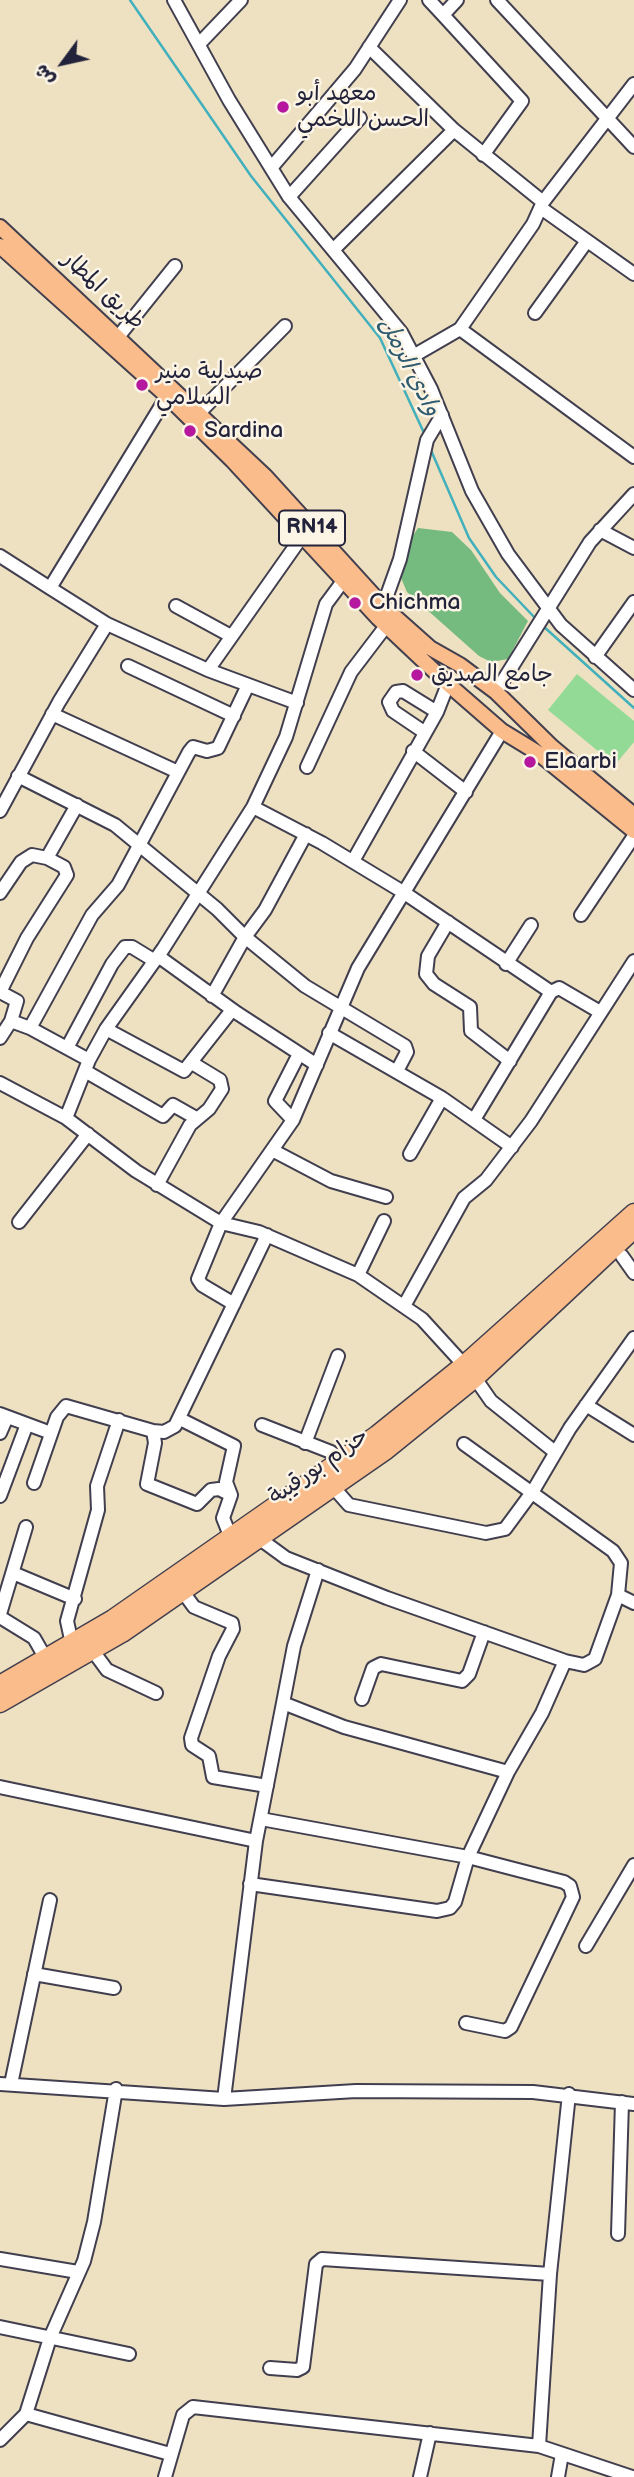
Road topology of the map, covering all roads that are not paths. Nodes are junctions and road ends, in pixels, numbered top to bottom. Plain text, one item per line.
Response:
1 (174, 0) edge
2 (241, 0) edge
3 (400, 0) edge
4 (429, 0) edge
5 (457, 0) edge
6 (497, 0) edge
7 (443, 15) junction
8 (199, 44) junction
9 (369, 47) junction
10 (634, 84) edge
11 (360, 118) dead end
12 (606, 118) junction
13 (454, 130) junction
14 (634, 146) edge
15 (483, 155) junction
16 (271, 168) junction
17 (289, 197) junction
18 (542, 205) junction
19 (0, 228) edge
20 (587, 242) junction
21 (0, 246) edge
22 (333, 250) junction
23 (175, 266) dead end
24 (634, 274) edge
25 (535, 313) dead end
26 (285, 326) dead end
27 (460, 329) junction
28 (118, 337) junction
29 (415, 355) junction
30 (169, 392) junction
31 (199, 413) junction
32 (442, 415) junction
33 (634, 457) edge
34 (634, 494) edge
35 (600, 530) junction
36 (306, 531) junction
37 (634, 548) edge
38 (0, 556) edge
39 (346, 575) junction
40 (50, 588) junction
41 (634, 602) edge
42 (176, 606) dead end
43 (549, 610) junction
44 (383, 617) junction
45 (107, 624) junction
46 (231, 636) junction
47 (595, 657) junction
48 (460, 664) junction
49 (128, 666) dead end
50 (208, 670) junction
51 (446, 682) junction
52 (248, 685) junction
53 (634, 690) edge
54 (496, 692) junction
55 (297, 703) junction
56 (437, 712) junction
57 (52, 714) junction
58 (234, 716) junction
59 (526, 721) junction
60 (424, 732) junction
61 (508, 733) junction
62 (413, 751) junction
63 (307, 767) dead end
64 (178, 772) junction
65 (18, 776) junction
66 (466, 792) junction
67 (77, 805) junction
68 (253, 807) junction
69 (0, 811) edge
70 (634, 815) edge
71 (634, 831) edge
72 (306, 834) junction
73 (634, 836) edge
74 (139, 843) junction
75 (47, 858) junction
76 (353, 861) junction
77 (403, 892) junction
78 (0, 893) edge
79 (198, 895) junction
80 (581, 915) dead end
81 (448, 922) junction
82 (531, 925) dead end
83 (245, 937) junction
84 (157, 958) junction
85 (634, 961) edge
86 (506, 964) junction
87 (0, 992) edge
88 (551, 992) junction
89 (212, 996) junction
90 (341, 1004) junction
91 (232, 1010) junction
92 (600, 1012) junction
93 (11, 1021) junction
94 (30, 1028) junction
95 (106, 1029) junction
96 (329, 1033) junction
97 (0, 1038) edge
98 (67, 1048) junction
99 (299, 1054) junction
100 (510, 1061) junction
101 (192, 1063) junction
102 (317, 1065) junction
103 (87, 1066) junction
104 (397, 1071) junction
105 (0, 1083) edge
106 (442, 1098) junction
107 (66, 1118) junction
108 (196, 1118) junction
109 (475, 1118) junction
110 (293, 1120) junction
111 (88, 1135) junction
112 (512, 1147) junction
113 (272, 1150) junction
114 (410, 1154) dead end
115 (157, 1185) junction
116 (386, 1197) dead end
117 (634, 1198) edge
118 (634, 1213) edge
119 (384, 1221) dead end
120 (19, 1222) dead end
121 (221, 1223) junction
122 (634, 1229) edge
123 (267, 1235) junction
124 (628, 1251) edge
125 (634, 1273) edge
126 (358, 1275) junction
127 (559, 1290) junction
128 (234, 1304) junction
129 (404, 1306) junction
130 (634, 1338) edge
131 (338, 1356) dead end
132 (470, 1371) junction
133 (586, 1405) junction
134 (4, 1415) edge
135 (180, 1419) junction
136 (119, 1420) junction
137 (27, 1424) junction
138 (262, 1424) dead end
139 (153, 1431) junction
140 (0, 1433) edge
141 (51, 1433) junction
142 (634, 1435) edge
143 (305, 1443) junction
144 (464, 1444) dead end
145 (555, 1452) junction
146 (340, 1462) junction
147 (34, 1483) dead end
148 (334, 1488) junction
149 (533, 1491) junction
150 (231, 1495) junction
151 (0, 1496) edge
152 (26, 1527) dead end
153 (231, 1538) junction
154 (260, 1539) junction
155 (318, 1570) junction
156 (13, 1573) junction
157 (183, 1592) junction
158 (618, 1595) junction
159 (75, 1599) junction
160 (634, 1603) edge
161 (0, 1615) edge
162 (484, 1632) junction
163 (72, 1644) junction
164 (93, 1651) junction
165 (46, 1659) junction
166 (565, 1661) junction
167 (0, 1685) edge
168 (156, 1693) dead end
169 (362, 1699) dead end
170 (0, 1703) edge
171 (283, 1703) junction
172 (508, 1772) junction
173 (267, 1786) junction
174 (0, 1787) edge
175 (261, 1819) junction
176 (256, 1842) junction
177 (468, 1857) junction
178 (634, 1866) edge
179 (250, 1884) junction
180 (50, 1900) dead end
181 (586, 1946) dead end
182 (34, 1975) junction
183 (114, 1988) dead end
184 (466, 2023) dead end
185 (6, 2084) edge
186 (117, 2089) junction
187 (569, 2094) junction
188 (224, 2099) junction
189 (628, 2103) edge
190 (618, 2234) dead end
191 (0, 2259) edge
192 (78, 2272) junction
193 (550, 2274) junction
194 (0, 2327) edge
195 (50, 2338) junction
196 (129, 2354) dead end
197 (270, 2368) dead end
198 (26, 2414) junction
199 (430, 2433) junction
200 (0, 2440) edge
201 (539, 2446) junction
202 (170, 2454) junction
203 (562, 2454) junction
204 (165, 2477) edge
205 (420, 2477) edge
206 (558, 2477) edge
207 (632, 2477) edge

1 - 8 street
2 - 8 street
3 - 9 street
4 - 7 street
5 - 7 street
6 - 12 street
7 - 15 street
8 - 16 street
9 - 13 street
9 - 16 street
10 - 12 street
11 - 17 street
12 - 14 street
12 - 18 street
13 - 15 street
13 - 22 street
15 - 18 street
16 - 17 street
17 - 22 street
18 - 20 street
18 - 27 street
19 - 28 main road, طريق المطار / RN14
20 - 24 street
20 - 25 street
21 - 30 main road, طريق المطار / RN14
22 - 29 street
23 - 28 street
26 - 31 street
27 - 29 street
27 - 33 street
28 - 30 main road, طريق المطار / RN14
29 - 32 street
30 - 31 main road, طريق المطار / RN14
30 - 36 main road, طريق المطار / RN14
30 - 40 street
31 - 36 main road, طريق المطار / RN14
32 - 43 street
32 - 44 street
34 - 35 street
35 - 37 street
35 - 43 street
36 - 39 main road, طريق المطار / RN14
36 - 46 street
38 - 40 street
39 - 44 main road, طريق المطار / RN14
39 - 55 street
40 - 45 street
41 - 47 street
42 - 46 street
43 - 47 street
43 - 54 street
44 - 48 main road, طريق المطار / RN14
44 - 51 main road, طريق المطار / RN14
44 - 63 street
45 - 50 street
45 - 57 street
46 - 50 street
47 - 53 street
48 - 51 main road
48 - 54 main road, طريق المطار / RN14
49 - 58 street
50 - 52 street
51 - 56 street
51 - 61 main road, طريق المطار / RN14
52 - 55 street
52 - 58 street
54 - 59 main road, طريق المطار / RN14
55 - 68 street
56 - 60 street
56 - 60 street
57 - 64 street
57 - 65 street
58 - 64 street
59 - 61 main road
59 - 70 main road, طريق المطار / RN14
60 - 62 street
61 - 66 street
61 - 71 main road, طريق المطار / RN14
62 - 66 street
62 - 76 street
64 - 74 street
65 - 67 street
65 - 69 street
66 - 77 street
67 - 74 street
67 - 75 street
68 - 72 street
68 - 79 street
72 - 76 street
72 - 83 street
73 - 80 street
74 - 79 street
74 - 94 street
75 - 78 street
75 - 87 street
76 - 77 street
77 - 81 street
77 - 90 street
79 - 83 street
79 - 84 street
81 - 86 street
81 - 100 street
82 - 86 street
83 - 89 street
83 - 90 street
84 - 89 street
84 - 95 street
84 - 98 street
85 - 92 street
86 - 88 street
87 - 93 street
88 - 92 street
88 - 100 street
89 - 91 street
90 - 96 street
90 - 104 street
91 - 99 street
91 - 101 street
92 - 112 street
93 - 94 street
93 - 97 street
94 - 98 street
95 - 101 street
95 - 103 street
96 - 102 street
96 - 104 street
98 - 103 street
99 - 102 street
99 - 110 street
100 - 109 street
101 - 108 street
102 - 110 street
103 - 107 street
103 - 108 street
104 - 106 street
105 - 107 street
106 - 109 street
106 - 114 street
107 - 111 street
108 - 115 street
109 - 112 street
110 - 113 street
111 - 115 street
111 - 120 street
112 - 129 street
113 - 116 street
113 - 121 street
115 - 121 street
117 - 127 highway
118 - 127 highway, حزام بورقيبة
119 - 126 street
121 - 123 street
121 - 128 street
122 - 127 highway, حزام بورقيبة
123 - 126 street
123 - 128 street
124 - 125 street
124 - 127 highway
126 - 129 street
127 - 132 highway, حزام بورقيبة
128 - 135 street
129 - 132 street
130 - 133 street
131 - 143 street
132 - 145 street
132 - 146 highway, حزام بورقيبة
132 - 148 highway, حزام بورقيبة
133 - 142 street
133 - 145 street
134 - 137 street
134 - 140 street
135 - 139 street
135 - 150 street
136 - 139 street
136 - 141 street
136 - 159 street
137 - 141 street
137 - 151 street
138 - 143 street
139 - 150 street
141 - 147 street
143 - 146 street
144 - 149 street
145 - 149 street
146 - 153 highway, حزام بورقيبة
148 - 149 street
148 - 154 highway, حزام بورقيبة
149 - 158 street
150 - 153 street
152 - 156 street
153 - 163 highway, حزام بورقيبة
154 - 155 street
154 - 157 highway, حزام بورقيبة
155 - 162 street
155 - 171 street
156 - 159 street
156 - 161 street
157 - 164 highway, حزام بورقيبة
157 - 173 street
158 - 160 street
158 - 166 street
159 - 163 street
161 - 165 street
162 - 166 street
162 - 169 street
163 - 165 highway, حزام بورقيبة
164 - 168 street
164 - 170 highway, حزام بورقيبة
165 - 167 highway, حزام بورقيبة
166 - 172 street
171 - 172 street
171 - 173 street
172 - 177 street
173 - 175 street
174 - 176 street
175 - 176 street
175 - 177 street
176 - 179 street
177 - 179 street
177 - 184 street
178 - 181 street
179 - 188 street
180 - 182 street
182 - 183 street
182 - 185 street
185 - 186 street
186 - 188 street
186 - 192 street
187 - 188 street
187 - 189 street
187 - 193 street
189 - 190 street
191 - 192 street
192 - 195 street
193 - 197 street
193 - 201 street
194 - 195 street
195 - 196 street
195 - 198 street
198 - 200 street
198 - 202 street
199 - 201 street
199 - 202 street
199 - 205 street
201 - 203 street
202 - 204 street
203 - 206 street
203 - 207 street

